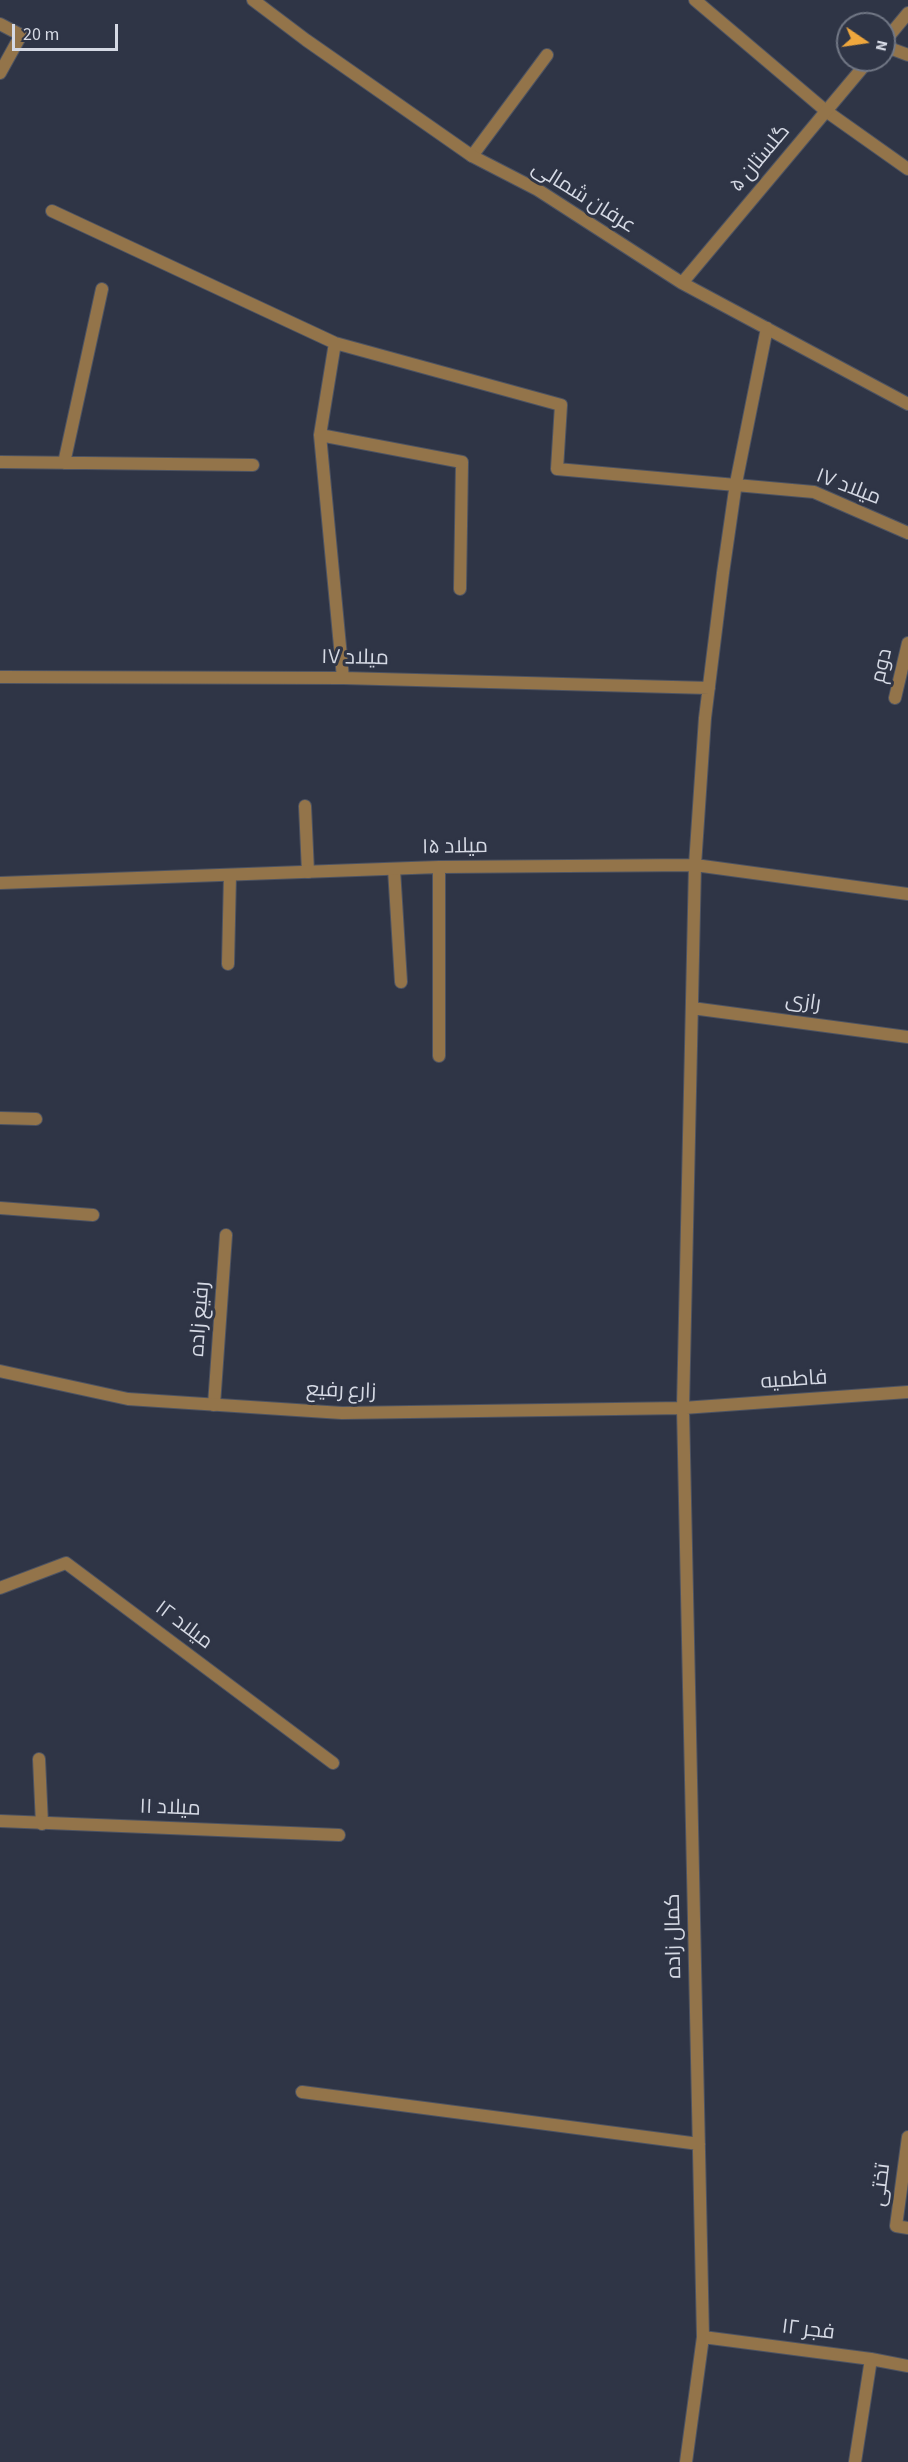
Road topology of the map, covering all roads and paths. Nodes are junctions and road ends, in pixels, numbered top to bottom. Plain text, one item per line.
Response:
1 (253, 0) edge
2 (695, 0) edge
3 (908, 13) edge
4 (0, 24) edge
5 (896, 28) edge
6 (547, 55) dead end
7 (859, 72) edge
8 (0, 73) edge
9 (826, 111) junction
10 (472, 156) junction
11 (908, 169) edge
12 (52, 212) dead end
13 (682, 283) junction
14 (102, 289) dead end
15 (767, 328) junction
16 (334, 343) junction
17 (908, 404) edge
18 (320, 435) junction
19 (0, 462) edge
20 (64, 463) junction
21 (253, 465) dead end
22 (736, 483) junction
23 (908, 533) edge
24 (460, 589) dead end
25 (908, 643) edge
26 (0, 677) edge
27 (343, 678) junction
28 (709, 688) junction
29 (895, 698) dead end
30 (305, 806) dead end
31 (695, 865) junction
32 (439, 867) junction
33 (394, 869) junction
34 (308, 872) junction
35 (230, 875) junction
36 (0, 883) edge
37 (908, 894) edge
38 (228, 964) dead end
39 (400, 982) dead end
40 (692, 1008) junction
41 (908, 1037) edge
42 (439, 1056) dead end
43 (0, 1118) edge
44 (36, 1119) dead end
45 (0, 1208) edge
46 (93, 1215) dead end
47 (226, 1235) dead end
48 (0, 1371) edge
49 (908, 1392) edge
50 (214, 1405) junction
51 (683, 1408) junction
52 (0, 1588) edge
53 (39, 1759) dead end
54 (333, 1763) dead end
55 (0, 1821) edge
56 (42, 1824) junction
57 (339, 1835) dead end
58 (302, 2092) dead end
59 (908, 2137) edge
60 (699, 2144) junction
61 (908, 2228) edge
62 (703, 2337) junction
63 (871, 2359) junction
64 (908, 2366) edge
65 (686, 2462) edge
66 (855, 2462) edge

1 - 10 street, عرفان شمالی
2 - 9 street
3 - 5 street
4 - 8 street
6 - 10 street
7 - 9 street, گلستان ۵
9 - 11 street
9 - 13 street, گلستان ۵
10 - 13 street, عرفان شمالی
12 - 16 street
13 - 15 street, عرفان شمالی
14 - 20 street
15 - 17 street, عرفان شمالی
15 - 22 street, کمال زاده
16 - 18 street
16 - 22 street, میلاد ۱۷
18 - 24 street
18 - 27 street
19 - 20 street
20 - 21 street
22 - 23 street, میلاد ۱۷
22 - 28 street, کمال زاده
25 - 29 street, دوم
26 - 27 street, میلاد ۱۷
27 - 28 street, میلاد ۱۷
28 - 31 street, کمال زاده
30 - 34 street
31 - 32 street, میلاد ۱۵
31 - 37 street, میلاد ۱۵
31 - 40 street, کمال زاده
32 - 33 street, میلاد ۱۵
32 - 42 street
33 - 34 street, میلاد ۱۵
33 - 39 street
34 - 35 street, میلاد ۱۵
35 - 36 street, میلاد ۱۵
35 - 38 street
40 - 41 street, رازی
40 - 51 street, کمال زاده
43 - 44 street
45 - 46 street
47 - 50 street, رفیع زاده
48 - 50 street, زارع رفیع
49 - 51 street, فاطمیه
50 - 51 street, زارع رفیع
51 - 60 street, کمال زاده
52 - 54 street, میلاد ۱۲
53 - 56 street
55 - 56 street, میلاد ۱۱
56 - 57 street, میلاد ۱۱
58 - 60 street
59 - 61 street, تختی
60 - 62 street, کمال زاده
62 - 63 street, فجر ۱۲
62 - 65 street, کمال زاده
63 - 64 street, فجر ۱۲
63 - 66 street

